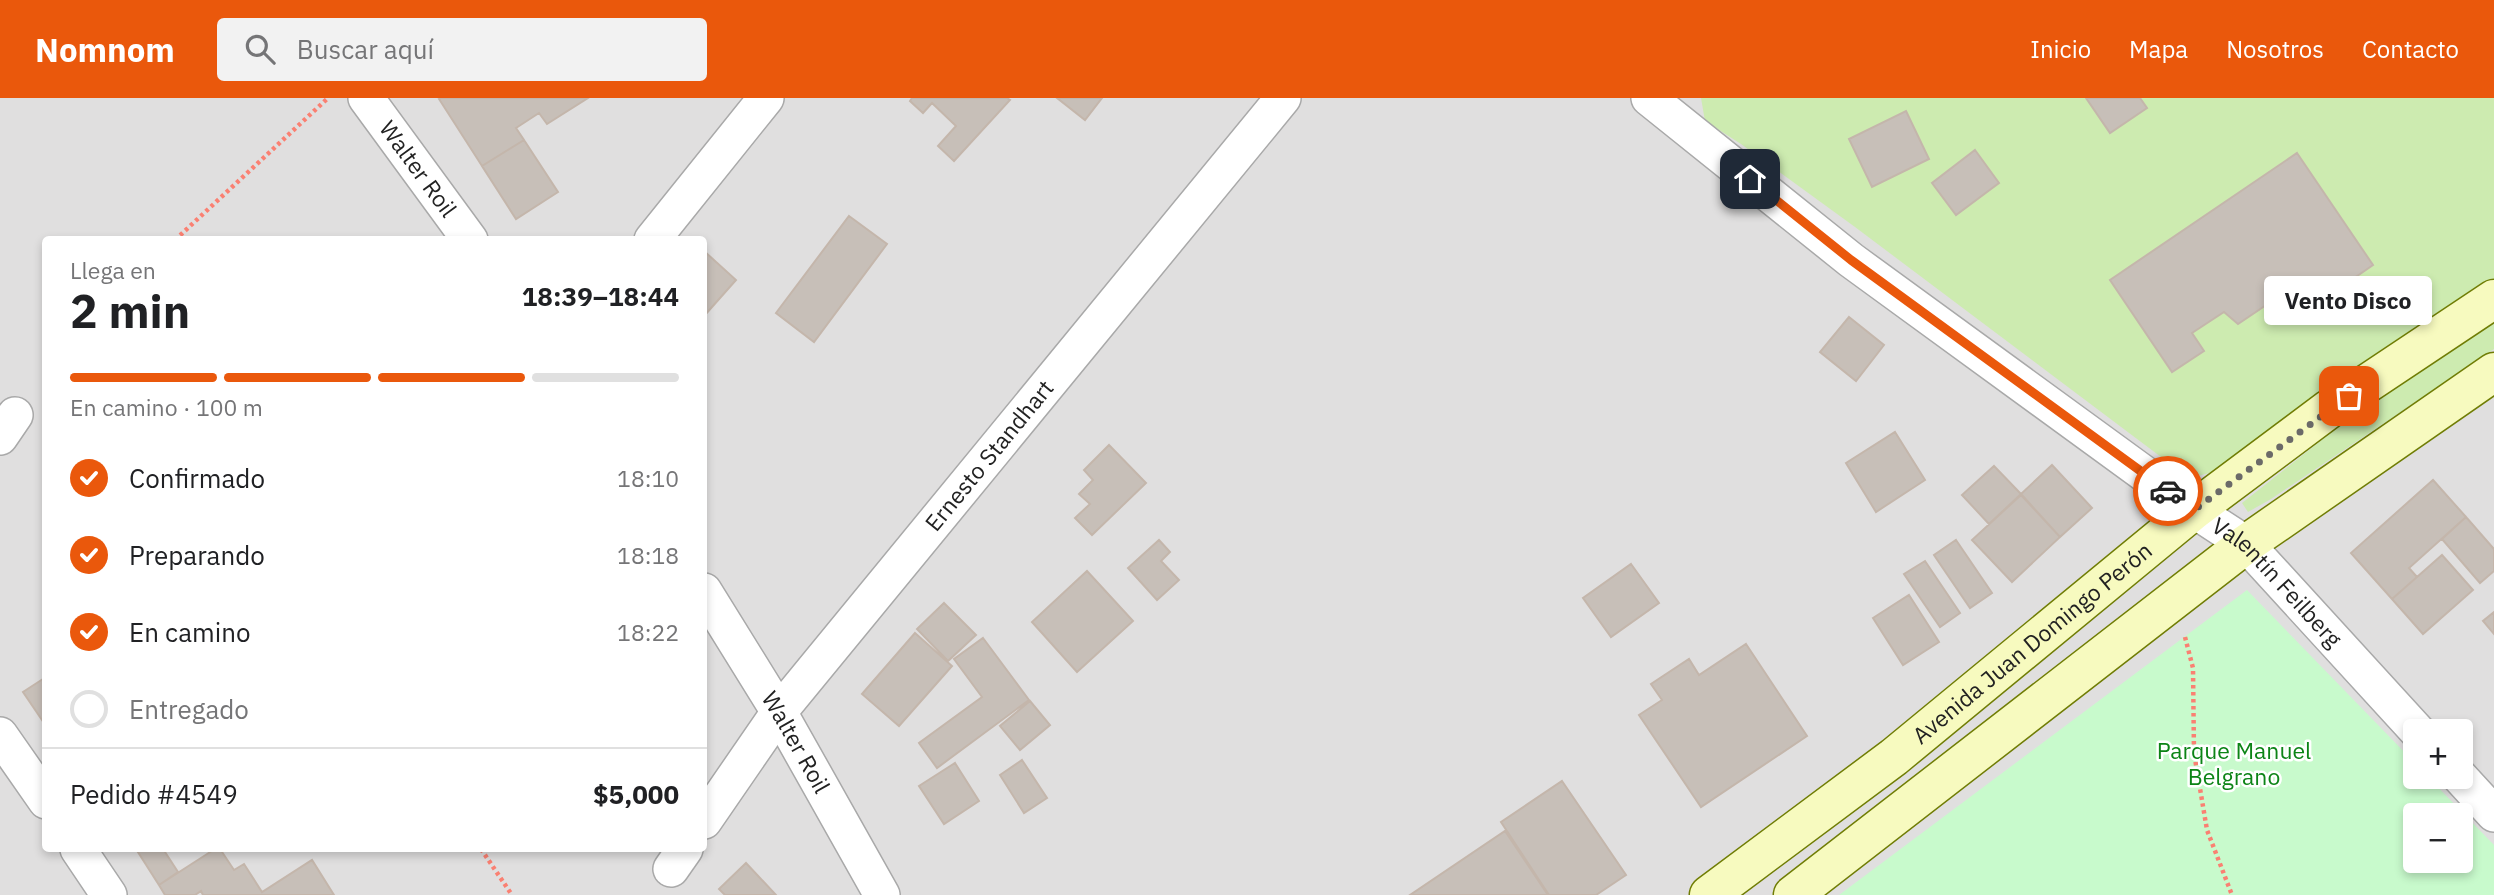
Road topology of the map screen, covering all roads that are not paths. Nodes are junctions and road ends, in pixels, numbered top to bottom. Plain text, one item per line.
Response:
1 (366, 98) edge
2 (766, 98) edge
3 (1283, 98) edge
4 (1649, 98) edge
5 (467, 236) edge
6 (655, 236) edge
7 (2494, 299) edge
8 (2494, 372) edge
9 (2194, 510) junction
10 (2246, 544) junction
11 (707, 596) edge
12 (779, 712) junction
13 (2406, 719) edge
14 (0, 734) edge
15 (2471, 789) edge
16 (42, 795) edge
17 (2494, 814) edge
18 (707, 817) edge
19 (80, 852) edge
20 (109, 895) edge
21 (882, 895) edge
22 (1709, 895) edge
23 (1793, 895) edge

1 - 5 street, Walter Roil
2 - 6 street
3 - 12 street, Ernesto Standhart
4 - 9 street, Valentín Feilberg
7 - 9 street, Avenida Juan Domingo Perón
8 - 10 street
9 - 10 street, Valentín Feilberg
9 - 22 street, Avenida Juan Domingo Perón
10 - 13 street, Valentín Feilberg
10 - 23 street
11 - 12 street, Walter Roil
12 - 18 street, Ernesto Standhart
12 - 21 street, Walter Roil
14 - 16 street
15 - 17 street
19 - 20 street

